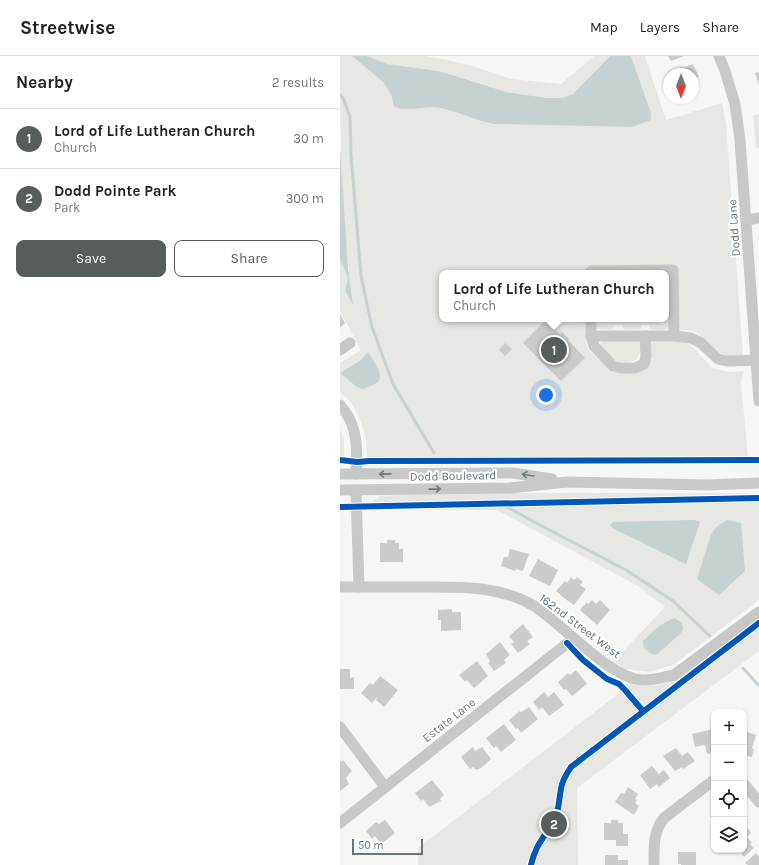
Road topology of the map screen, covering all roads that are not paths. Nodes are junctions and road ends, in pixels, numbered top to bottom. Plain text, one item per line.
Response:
1 (719, 56) edge
2 (759, 218) edge
3 (746, 220) junction
4 (669, 270) edge
5 (591, 322) edge
6 (591, 336) junction
7 (645, 336) junction
8 (674, 336) junction
9 (350, 343) dead end
10 (340, 350) edge
11 (758, 360) edge
12 (759, 401) edge
13 (340, 405) edge
14 (340, 474) edge
15 (356, 474) junction
16 (567, 482) junction
17 (759, 483) edge
18 (340, 490) edge
19 (356, 490) junction
20 (340, 587) edge
21 (359, 587) junction
22 (759, 612) edge
23 (574, 638) junction
24 (340, 727) edge
25 (713, 781) edge
26 (385, 788) junction
27 (747, 788) edge
28 (759, 802) edge
29 (340, 823) edge
30 (654, 865) edge

1 - 3 street, Dodd Lane
2 - 3 street
3 - 11 street, Dodd Lane
4 - 8 street
5 - 6 street
6 - 7 street
6 - 7 street
7 - 8 street
8 - 11 street
9 - 10 street
11 - 12 street, Dodd Lane
13 - 15 street
14 - 15 street, Dodd Boulevard
16 -> 15 street, Dodd Boulevard
16 - 17 street, Dodd Boulevard
19 -> 16 street, Dodd Boulevard
18 - 19 street, Dodd Boulevard
19 - 21 street
20 - 21 street, 162nd Street West
21 - 23 street, 162nd Street West
22 - 23 street, 162nd Street West
23 - 26 street, Estate Lane
24 - 26 street
25 - 30 street
26 - 29 street, Estate Lane
27 - 28 street

